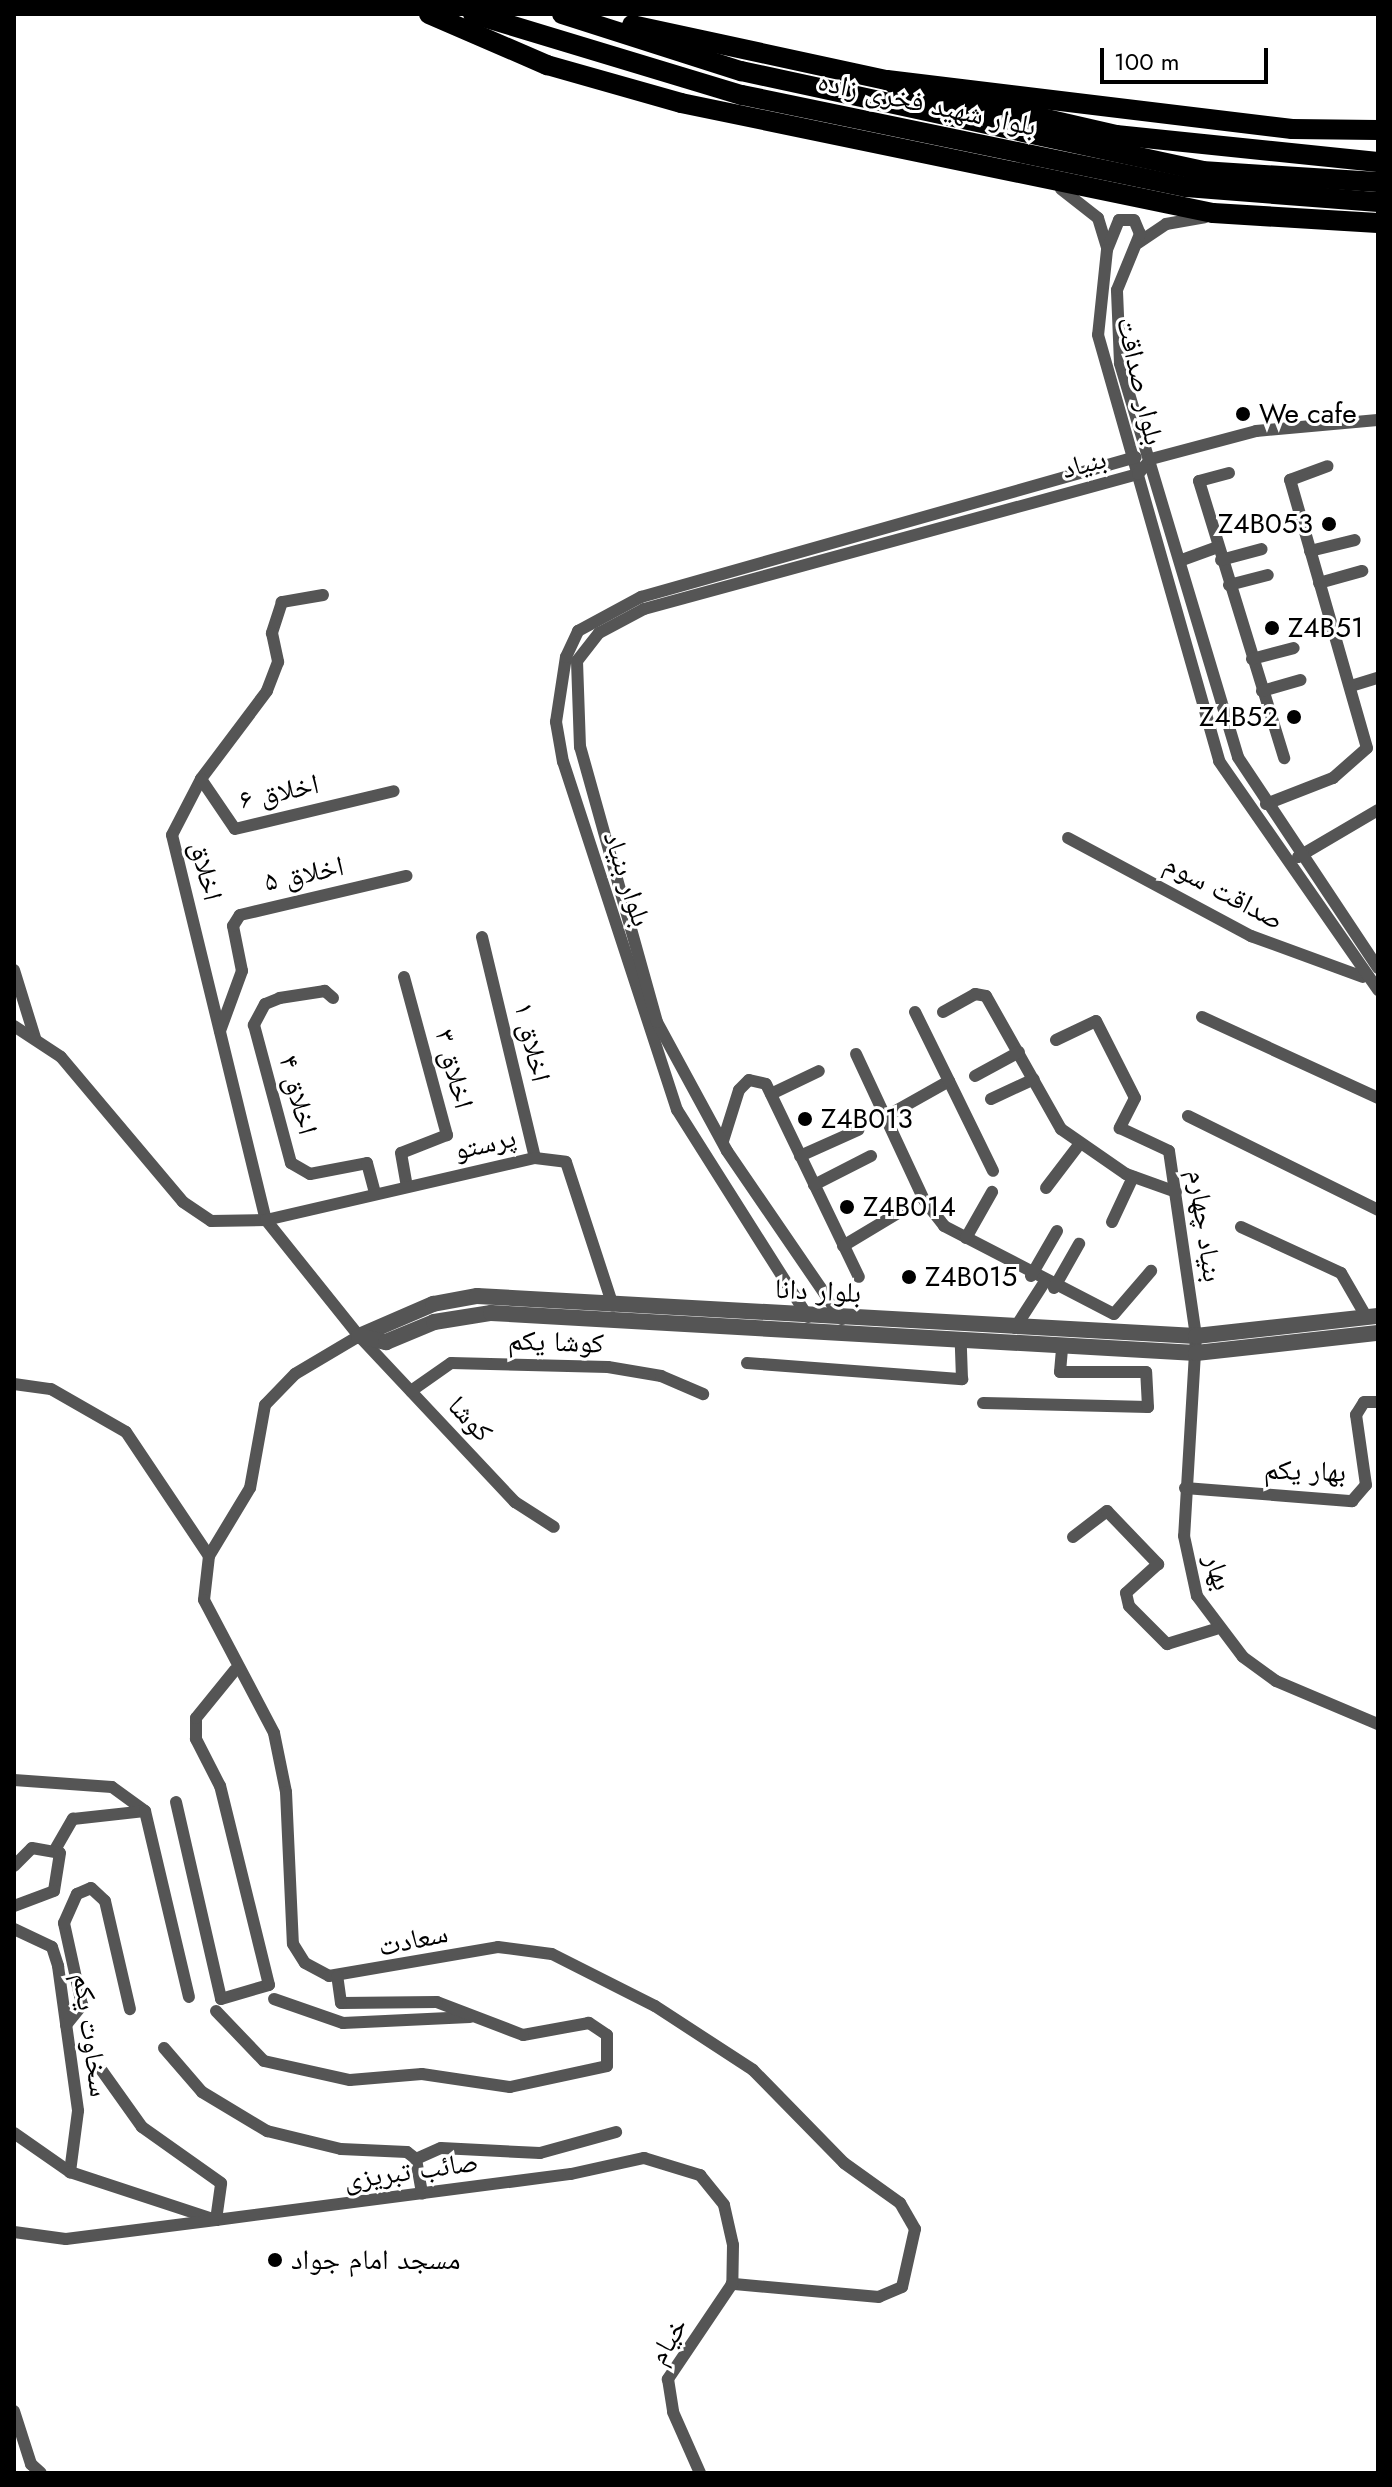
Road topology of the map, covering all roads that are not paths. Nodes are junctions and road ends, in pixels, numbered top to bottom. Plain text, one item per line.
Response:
1 (429, 14) edge
2 (473, 14) edge
3 (562, 14) edge
4 (579, 14) edge
5 (887, 80) junction
6 (1378, 130) edge
7 (1378, 162) edge
8 (1047, 178) junction
9 (1378, 182) edge
10 (1378, 202) edge
11 (1213, 213) junction
12 (1378, 223) edge
13 (1133, 248) junction
14 (1107, 250) junction
15 (1378, 420) edge
16 (1131, 456) junction
17 (1151, 459) junction
18 (1328, 466) dead end
19 (1229, 473) dead end
20 (1138, 474) junction
21 (1355, 540) dead end
22 (1262, 549) dead end
23 (1310, 551) junction
24 (1220, 554) junction
25 (1182, 560) junction
26 (799, 567) joint
27 (1362, 571) dead end
28 (1268, 575) dead end
29 (1319, 583) junction
30 (1229, 585) junction
31 (323, 595) dead end
32 (1294, 648) dead end
33 (1252, 659) junction
34 (1378, 678) edge
35 (1300, 680) dead end
36 (1351, 686) junction
37 (1262, 691) junction
38 (1284, 758) dead end
39 (201, 779) junction
40 (394, 791) dead end
41 (1266, 804) junction
42 (1378, 810) edge
43 (1068, 838) dead end
44 (1304, 853) junction
45 (1288, 862) junction
46 (406, 876) dead end
47 (482, 937) dead end
48 (1378, 968) edge
49 (14, 970) edge
50 (404, 977) dead end
51 (1363, 977) junction
52 (1378, 990) edge
53 (333, 998) dead end
54 (915, 1012) dead end
55 (943, 1012) dead end
56 (1202, 1017) dead end
57 (14, 1026) edge
58 (220, 1031) junction
59 (35, 1038) junction
60 (1056, 1040) dead end
61 (1019, 1052) junction
62 (856, 1054) dead end
63 (819, 1071) dead end
64 (975, 1076) dead end
65 (1034, 1079) junction
66 (949, 1081) junction
67 (771, 1094) junction
68 (1378, 1098) edge
69 (991, 1099) dead end
70 (1188, 1116) dead end
71 (885, 1117) junction
72 (858, 1130) dead end
73 (1078, 1146) junction
74 (727, 1151) junction
75 (800, 1156) junction
76 (871, 1156) dead end
77 (535, 1158) junction
78 (993, 1171) dead end
79 (1133, 1177) junction
80 (814, 1185) junction
81 (407, 1186) junction
82 (1046, 1188) dead end
83 (992, 1192) dead end
84 (1176, 1192) junction
85 (375, 1193) junction
86 (1378, 1210) edge
87 (898, 1213) dead end
88 (266, 1220) junction
89 (1112, 1222) dead end
90 (1241, 1227) dead end
91 (1057, 1231) dead end
92 (966, 1238) junction
93 (1079, 1244) dead end
94 (843, 1246) junction
95 (1151, 1271) dead end
96 (1031, 1276) junction
97 (859, 1277) dead end
98 (1049, 1286) junction
99 (613, 1306) junction
100 (1372, 1317) edge
101 (809, 1323) junction
102 (843, 1326) junction
103 (1015, 1328) junction
104 (1378, 1333) edge
105 (359, 1336) junction
106 (961, 1344) junction
107 (1196, 1344) junction
108 (1062, 1349) junction
109 (747, 1363) dead end
110 (14, 1384) edge
111 (411, 1391) junction
112 (703, 1394) dead end
113 (1378, 1402) edge
114 (983, 1403) dead end
115 (1185, 1488) junction
116 (554, 1527) dead end
117 (1073, 1537) dead end
118 (209, 1556) junction
119 (1216, 1629) junction
120 (235, 1670) junction
121 (1378, 1724) edge
122 (14, 1780) edge
123 (176, 1802) dead end
124 (145, 1811) junction
125 (56, 1848) junction
126 (14, 1866) edge
127 (14, 1906) edge
128 (14, 1929) edge
129 (337, 1976) junction
130 (189, 1997) dead end
131 (274, 1999) dead end
132 (130, 2009) dead end
133 (216, 2011) dead end
134 (471, 2017) junction
135 (66, 2025) junction
136 (164, 2048) dead end
137 (102, 2071) dead end
138 (616, 2132) dead end
139 (17, 2133) edge
140 (416, 2159) junction
141 (70, 2172) junction
142 (422, 2193) junction
143 (216, 2220) junction
144 (14, 2232) edge
145 (732, 2284) junction
146 (14, 2411) edge
147 (41, 2473) edge
148 (700, 2473) edge

1 - 8 main road
2 - 10 main road, بلوار شهید فخری زاده
3 - 9 main road, بلوار شهید فخری زاده
4 - 5 main road
5 - 6 main road
5 - 7 main road
8 - 11 main road
8 - 14 street
11 - 12 main road
11 - 13 street
13 - 14 street, بلوار صداقت
13 - 17 street, بلوار صداقت
14 - 16 street, بلوار صداقت
15 - 17 street
16 - 17 street
16 - 20 street, بلوار صداقت
16 - 101 street, بلوار بنیاد
17 - 20 street, بنیاد
17 - 25 street, بلوار صداقت
18 - 23 street
19 - 24 street
20 - 26 street, بنیاد
20 - 45 street, بلوار صداقت
21 - 23 street
22 - 24 street
23 - 29 street
24 - 25 street
24 - 30 street
25 - 41 street, بلوار صداقت
26 - 74 street, بلوار بنیاد
27 - 29 street
28 - 30 street
29 - 36 street
30 - 33 street
31 - 39 street, اخلاق
32 - 33 street
33 - 37 street
34 - 36 street
35 - 37 street
36 - 41 street
37 - 38 street
39 - 40 street, اخلاق ۶
39 - 58 street, اخلاق
41 - 44 street, بلوار صداقت
42 - 44 street
43 - 51 street, صداقت سوم
44 - 45 street
44 - 48 street, بلوار صداقت
45 - 51 street, بلوار صداقت
46 - 58 street, اخلاق ۵
47 - 77 street, اخلاق ۱
49 - 59 street
50 - 81 street, اخلاق ۳
51 - 52 street, بلوار صداقت
53 - 85 street, اخلاق ۴
54 - 66 street
55 - 61 street
56 - 68 street
57 - 59 street, پرستو
58 - 88 street, اخلاق
59 - 88 street, پرستو
60 - 84 street, بنیاد چهارم
61 - 64 street
61 - 65 street
62 - 71 street
63 - 67 street
65 - 69 street
65 - 73 street
66 - 71 street
66 - 78 street
67 - 74 street
67 - 75 street
70 - 86 street
71 - 92 street
72 - 75 street
73 - 79 street
73 - 82 street
74 - 102 street, بلوار بنیاد
75 - 80 street
76 - 80 street
77 - 81 street, پرستو
77 - 99 street, پرستو
79 - 84 street
79 - 89 street
80 - 94 street
81 - 85 street, پرستو
83 - 92 street
84 - 107 street, بنیاد چهارم
85 - 88 street, پرستو
87 - 94 street
88 - 105 street
90 - 100 street
91 - 96 street
92 - 96 street
93 - 98 street
94 - 97 street
95 - 98 street
96 - 98 street
98 - 103 street
99 - 101 street, بلوار دانا
99 - 105 street, بلوار دانا
100 - 107 street, بلوار دانا
101 - 102 street, بلوار دانا
101 - 105 street, بلوار دانا
102 - 103 street, بلوار دانا
102 - 106 street, بلوار دانا
103 - 107 street, بلوار دانا
104 - 107 street, بلوار دانا
105 - 111 street, کوشا
105 - 118 street
106 - 108 street, بلوار دانا
106 - 109 street
107 - 108 street, بلوار دانا
107 - 115 street, بهار
108 - 114 street
110 - 118 street
111 - 112 street, کوشا یکم
111 - 116 street, کوشا
113 - 115 street, بهار یکم
115 - 119 street, بهار
117 - 119 street
118 - 120 street
119 - 121 street, بهار
120 - 123 street
120 - 129 street
122 - 124 street
124 - 125 street
124 - 130 street
125 - 126 street
125 - 127 street
128 - 135 street, سخاوت یکم
129 - 134 street
129 - 145 street, سعادت
131 - 134 street
132 - 135 street
133 - 134 street
135 - 141 street, سخاوت یکم
136 - 140 street
137 - 143 street
138 - 140 street
139 - 141 street, صائب تبریزی
140 - 142 street
141 - 143 street, صائب تبریزی
142 - 143 street, صائب تبریزی
142 - 145 street, صائب تبریزی
143 - 144 street
145 - 148 street, خیام
146 - 147 street

